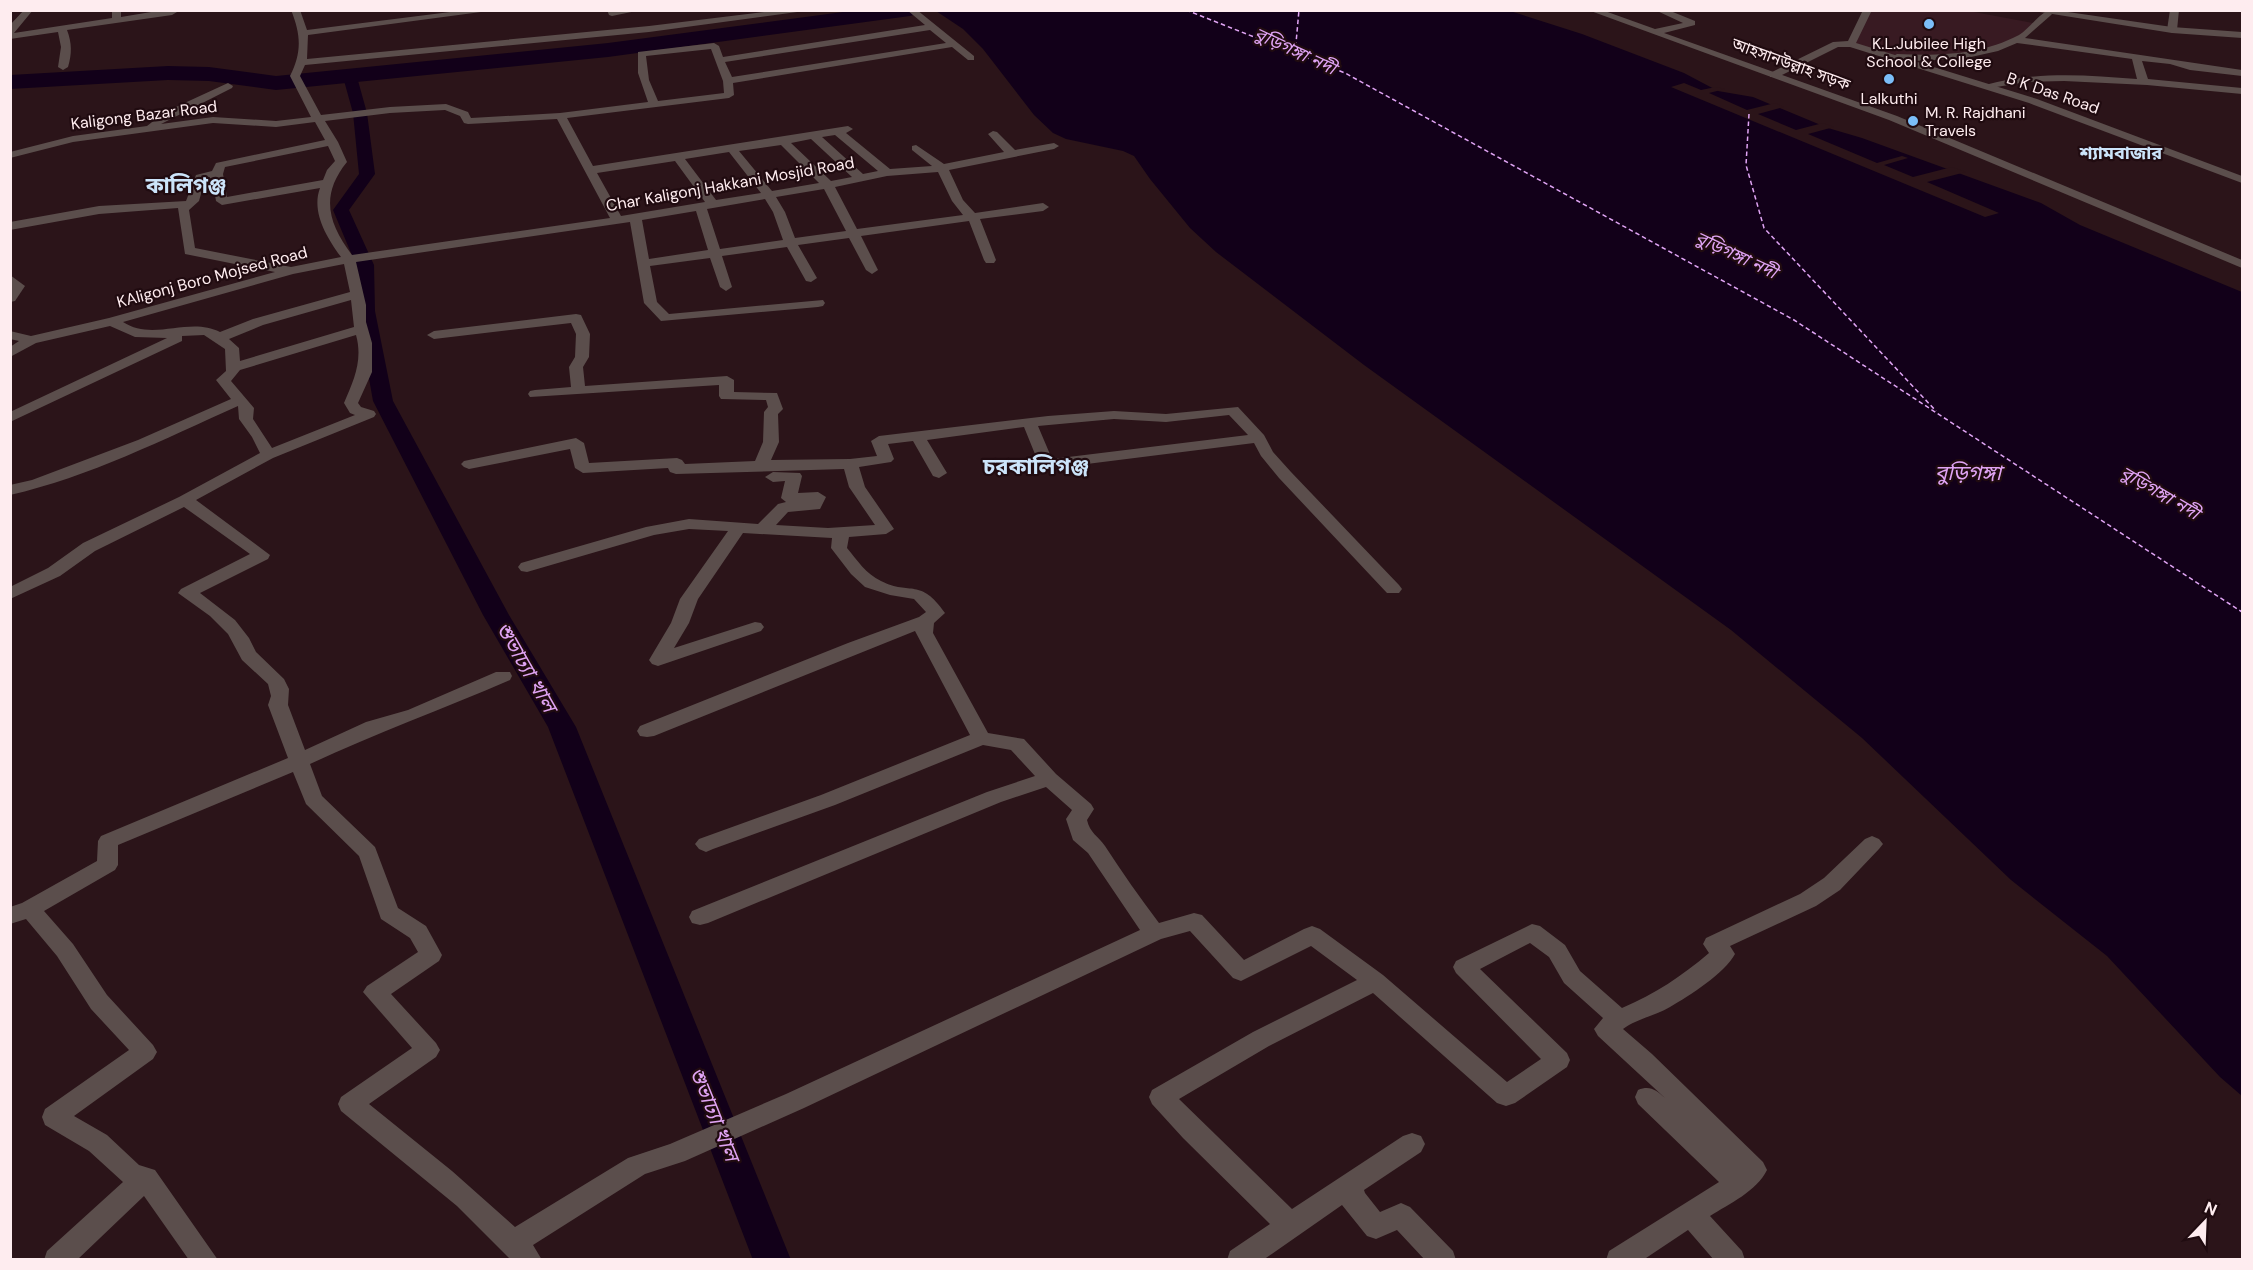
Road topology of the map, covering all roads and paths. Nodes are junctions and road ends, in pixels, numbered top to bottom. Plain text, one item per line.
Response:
1 (28, 10) edge
2 (295, 10) edge
3 (492, 10) edge
4 (612, 10) edge
5 (637, 10) edge
6 (643, 10) edge
7 (808, 10) edge
8 (911, 10) edge
9 (1592, 10) edge
10 (1659, 10) edge
11 (1868, 10) edge
12 (2031, 10) edge
13 (2175, 10) edge
14 (172, 12) dead end
15 (2047, 14) junction
16 (116, 15) edge
17 (15, 23) edge
18 (932, 27) junction
19 (61, 28) junction
20 (649, 29) junction
21 (2172, 30) junction
22 (10, 31) edge
23 (1656, 32) junction
24 (304, 33) junction
25 (2242, 35) edge
26 (10, 36) edge
27 (2016, 40) junction
28 (954, 44) junction
29 (1851, 44) junction
30 (1897, 57) junction
31 (2136, 57) junction
32 (971, 58) dead end
33 (720, 60) junction
34 (302, 62) junction
35 (63, 67) dead end
36 (2242, 73) edge
37 (1774, 75) junction
38 (728, 81) junction
39 (2143, 81) junction
40 (228, 86) dead end
41 (1989, 87) junction
42 (2242, 91) edge
43 (654, 104) junction
44 (560, 116) junction
45 (318, 119) junction
46 (150, 127) junction
47 (993, 134) dead end
48 (813, 135) junction
49 (783, 141) junction
50 (333, 142) junction
51 (1053, 146) dead end
52 (916, 148) dead end
53 (732, 149) junction
54 (1012, 154) junction
55 (10, 155) edge
56 (678, 157) junction
57 (942, 168) junction
58 (592, 170) junction
59 (887, 173) junction
60 (217, 174) junction
61 (860, 178) junction
62 (2242, 180) edge
63 (328, 183) junction
64 (828, 185) junction
65 (768, 194) junction
66 (190, 204) junction
67 (706, 204) junction
68 (1043, 207) dead end
69 (971, 216) junction
70 (635, 217) junction
71 (617, 220) junction
72 (10, 226) edge
73 (853, 234) junction
74 (790, 242) junction
75 (2242, 252) edge
76 (714, 253) junction
77 (2220, 255) junction
78 (349, 259) junction
79 (990, 260) dead end
80 (645, 263) junction
81 (2242, 264) edge
82 (872, 270) dead end
83 (291, 271) junction
84 (812, 278) dead end
85 (10, 279) edge
86 (726, 287) dead end
87 (357, 294) junction
88 (10, 297) edge
89 (818, 303) dead end
90 (111, 321) junction
91 (361, 329) junction
92 (189, 332) junction
93 (213, 334) junction
94 (10, 335) edge
95 (434, 335) dead end
96 (32, 340) junction
97 (10, 353) edge
98 (233, 368) junction
99 (578, 390) junction
100 (535, 394) dead end
101 (240, 400) junction
102 (10, 418) edge
103 (1030, 424) junction
104 (918, 437) junction
105 (1259, 438) junction
106 (268, 455) junction
107 (469, 464) dead end
108 (850, 464) junction
109 (761, 465) junction
110 (939, 473) dead end
111 (10, 490) edge
112 (185, 500) junction
113 (739, 527) junction
114 (841, 534) junction
115 (527, 567) dead end
116 (1393, 589) dead end
117 (10, 594) edge
118 (925, 621) junction
119 (755, 627) dead end
120 (503, 676) dead end
121 (646, 730) dead end
122 (981, 738) junction
123 (298, 761) junction
124 (1049, 779) junction
125 (706, 844) dead end
126 (1872, 844) dead end
127 (20, 912) edge
128 (700, 917) dead end
129 (1154, 933) junction
130 (1375, 981) junction
131 (1618, 1019) junction
132 (1647, 1097) dead end
133 (1412, 1144) dead end
134 (146, 1178) junction
135 (1738, 1184) junction
136 (1351, 1186) junction
137 (1691, 1214) junction
138 (1290, 1225) junction
139 (521, 1251) edge
140 (57, 1260) edge
141 (205, 1260) edge
142 (1240, 1260) edge
143 (1443, 1260) edge
144 (1619, 1260) edge
145 (1732, 1260) edge

1 - 17 street
2 - 24 street
3 - 24 street
4 - 5 street
6 - 20 street
7 - 20 street
8 - 18 street
9 - 23 street, আহসানউল্লাহ সড়ক
10 - 23 street
11 - 29 street
12 - 15 street
13 - 21 street
14 - 16 street
15 - 21 street
15 - 27 street
16 - 19 street
17 - 22 street
18 - 28 street
18 - 33 street
19 - 26 street
19 - 35 street
20 - 34 street
21 - 25 street
23 - 37 street, আহসানউল্লাহ সড়ক
24 - 34 street
27 - 30 street
27 - 31 street
28 - 32 street
28 - 38 street
29 - 30 street, B K Das Road
29 - 37 street
30 - 41 street, B K Das Road
31 - 36 street
31 - 39 street
33 - 38 street
33 - 43 street
34 - 45 street
37 - 77 street, আহসানউল্লাহ সড়ক
38 - 43 street, Kaligong Bazar Road
39 - 41 street
39 - 42 street
40 - 46 street
41 - 62 street, B K Das Road
43 - 44 street, Kaligong Bazar Road
44 - 45 street, Kaligong Bazar Road
44 - 58 street
45 - 46 street, Kaligong Bazar Road
45 - 50 street
46 - 55 street, Kaligong Bazar Road
47 - 54 street
48 - 49 street
48 - 59 street
48 - 61 street
49 - 53 street
49 - 64 street
50 - 60 street
50 - 63 street
51 - 54 street, Char Kaligonj Hakkani Mosjid Road
52 - 57 street
53 - 56 street
53 - 65 street
54 - 57 street, Char Kaligonj Hakkani Mosjid Road
56 - 58 street
56 - 67 street
57 - 59 street, Char Kaligonj Hakkani Mosjid Road
57 - 69 street
58 - 71 street
59 - 61 street, Char Kaligonj Hakkani Mosjid Road
60 - 63 street
60 - 66 street
61 - 64 street, Char Kaligonj Hakkani Mosjid Road
63 - 78 street
64 - 65 street, Char Kaligonj Hakkani Mosjid Road
64 - 73 street
65 - 67 street, Char Kaligonj Hakkani Mosjid Road
65 - 74 street
66 - 72 street
66 - 83 street
67 - 70 street, Char Kaligonj Hakkani Mosjid Road
67 - 76 street
68 - 69 street
69 - 73 street
69 - 79 street
70 - 71 street, Char Kaligonj Hakkani Mosjid Road
70 - 80 street
71 - 78 street, Char Kaligonj Hakkani Mosjid Road
73 - 74 street
73 - 82 street
74 - 76 street
74 - 84 street
75 - 77 street
76 - 80 street
76 - 86 street
77 - 81 street, আহসানউল্লাহ সড়ক
78 - 83 street, KAligonj Boro Mojsed Road
78 - 87 street
80 - 89 street
83 - 90 street, KAligonj Boro Mojsed Road
85 - 88 street
87 - 91 street
87 - 93 street, KAligonj Boro Mojsed Road
90 - 92 street, KAligonj Boro Mojsed Road
90 - 96 street
91 - 98 street
91 - 106 street
92 - 93 street, KAligonj Boro Mojsed Road
92 - 102 street
93 - 98 street
94 - 96 street
95 - 99 street
96 - 97 street
98 - 101 street
99 - 100 street
99 - 109 street
101 - 106 street
101 - 111 street
103 - 104 street
103 - 105 street
103 - 105 street
104 - 108 street
104 - 110 street
105 - 116 street
106 - 112 street
107 - 109 street
108 - 109 street
108 - 114 street
109 - 114 street
112 - 117 street
112 - 123 street
113 - 114 street
113 - 115 street
113 - 119 street
114 - 118 street
118 - 121 street
118 - 122 street
120 - 123 street
122 - 124 street
122 - 125 street
123 - 127 street
123 - 139 street
124 - 128 street
124 - 129 street
126 - 131 street
127 - 134 street
129 - 130 street
129 - 139 street
130 - 131 street
130 - 138 street
131 - 135 street
132 - 135 street
133 - 136 street
134 - 140 street
134 - 141 street
135 - 137 street
136 - 138 street
136 - 143 street
137 - 144 street
137 - 145 street
138 - 142 street

